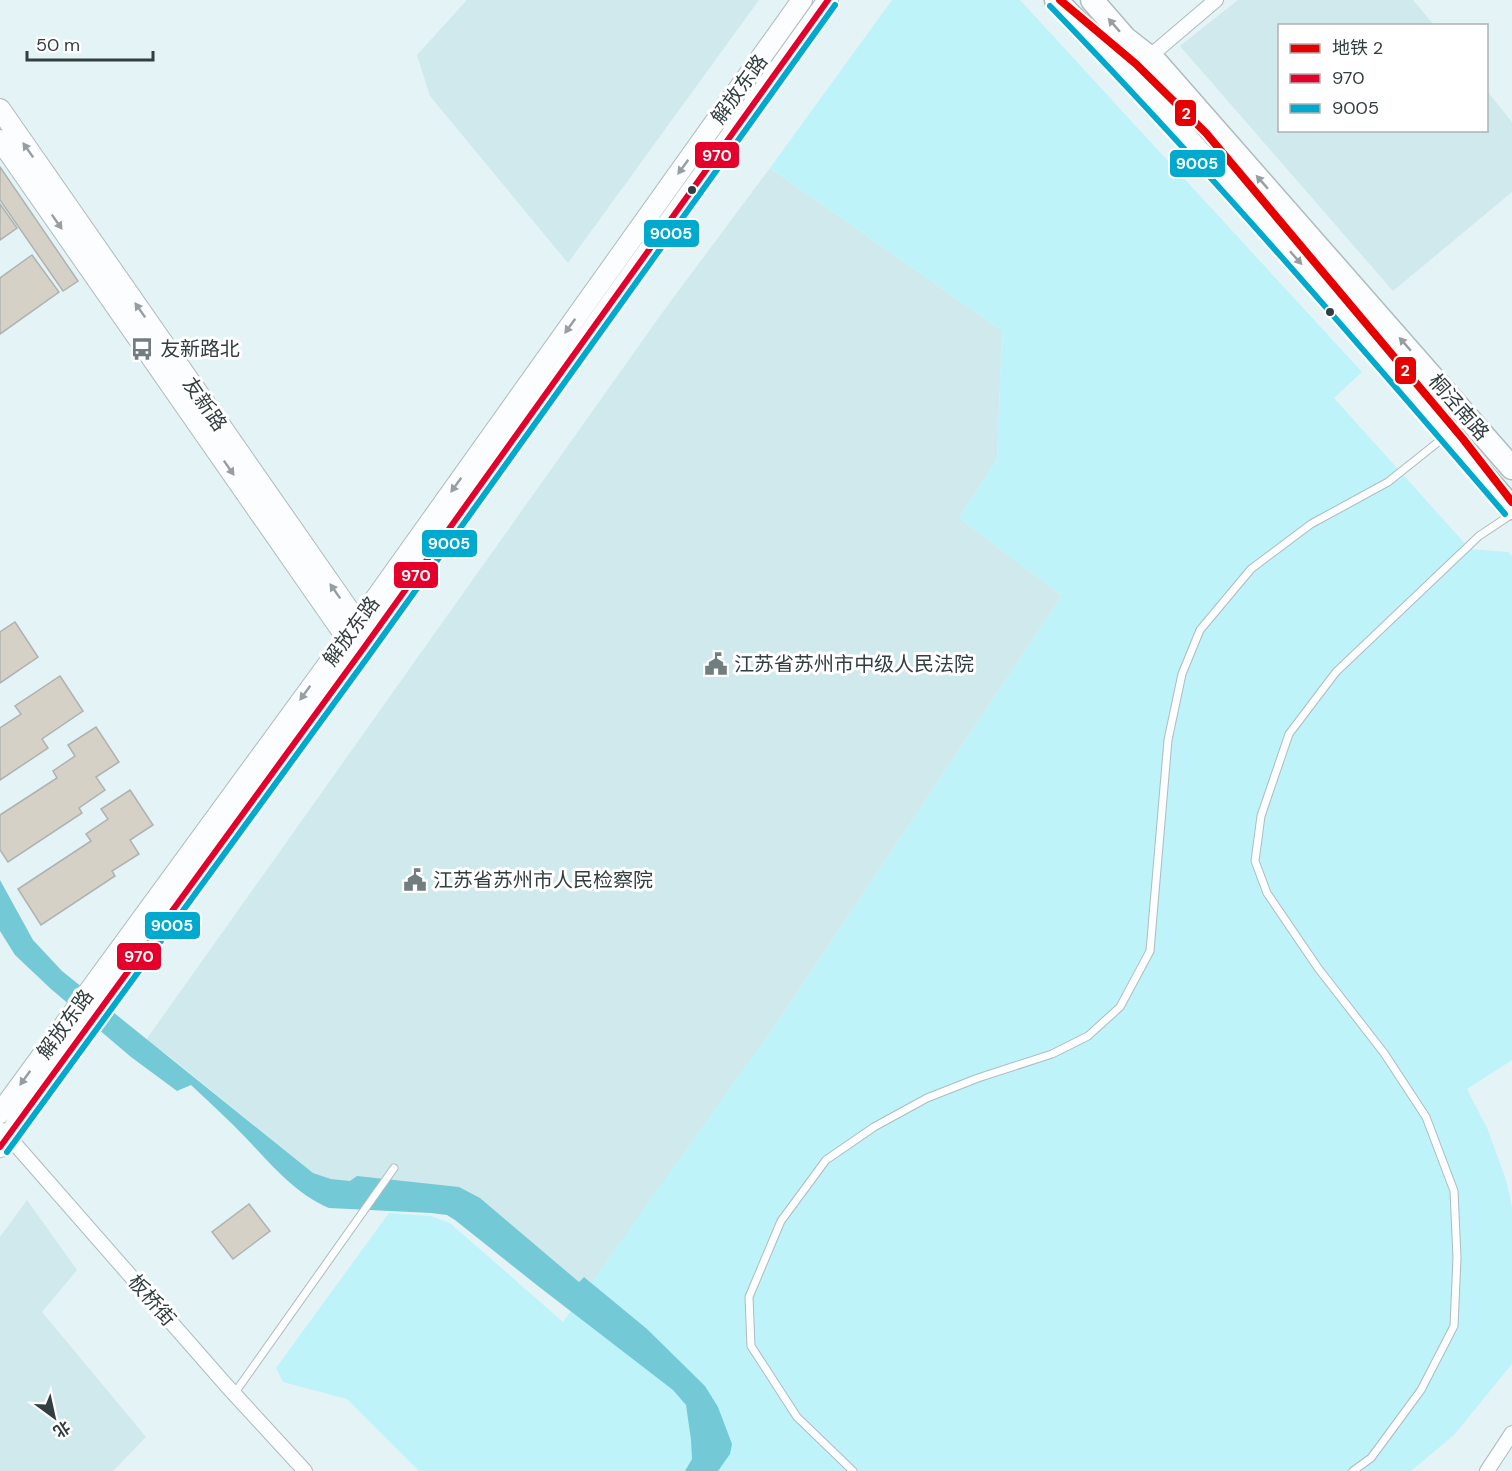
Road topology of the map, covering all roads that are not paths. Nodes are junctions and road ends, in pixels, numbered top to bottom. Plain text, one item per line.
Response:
1 (802, 0) edge
2 (828, 0) edge
3 (1056, 0) edge
4 (1092, 0) edge
5 (1216, 0) edge
6 (1149, 57) junction
7 (0, 109) edge
8 (0, 140) edge
9 (1469, 417) junction
10 (1449, 434) junction
11 (1512, 468) edge
12 (1512, 508) edge
13 (1512, 514) edge
14 (360, 636) junction
15 (0, 1113) edge
16 (3, 1137) edge
17 (394, 1168) dead end
18 (234, 1394) junction
19 (1512, 1433) edge
20 (305, 1471) edge
21 (853, 1471) edge
22 (1353, 1471) edge
23 (1487, 1471) edge

1 -> 14 main road, 解放东路
2 - 14 main road, 解放东路
3 -> 10 main road, 桐泾南路
6 -> 4 main road, 桐泾南路
5 - 6 street
9 -> 6 main road, 桐泾南路
14 -> 7 main road, 友新路
8 -> 14 main road, 友新路
9 - 10 lane
9 - 11 main road, 桐泾南路
10 - 12 main road, 桐泾南路
10 - 21 lane
13 - 22 lane
14 -> 15 main road, 解放东路
14 - 16 main road, 解放东路
16 - 18 street, 板桥街
17 - 18 lane
18 - 20 street, 板桥街
19 - 23 street

